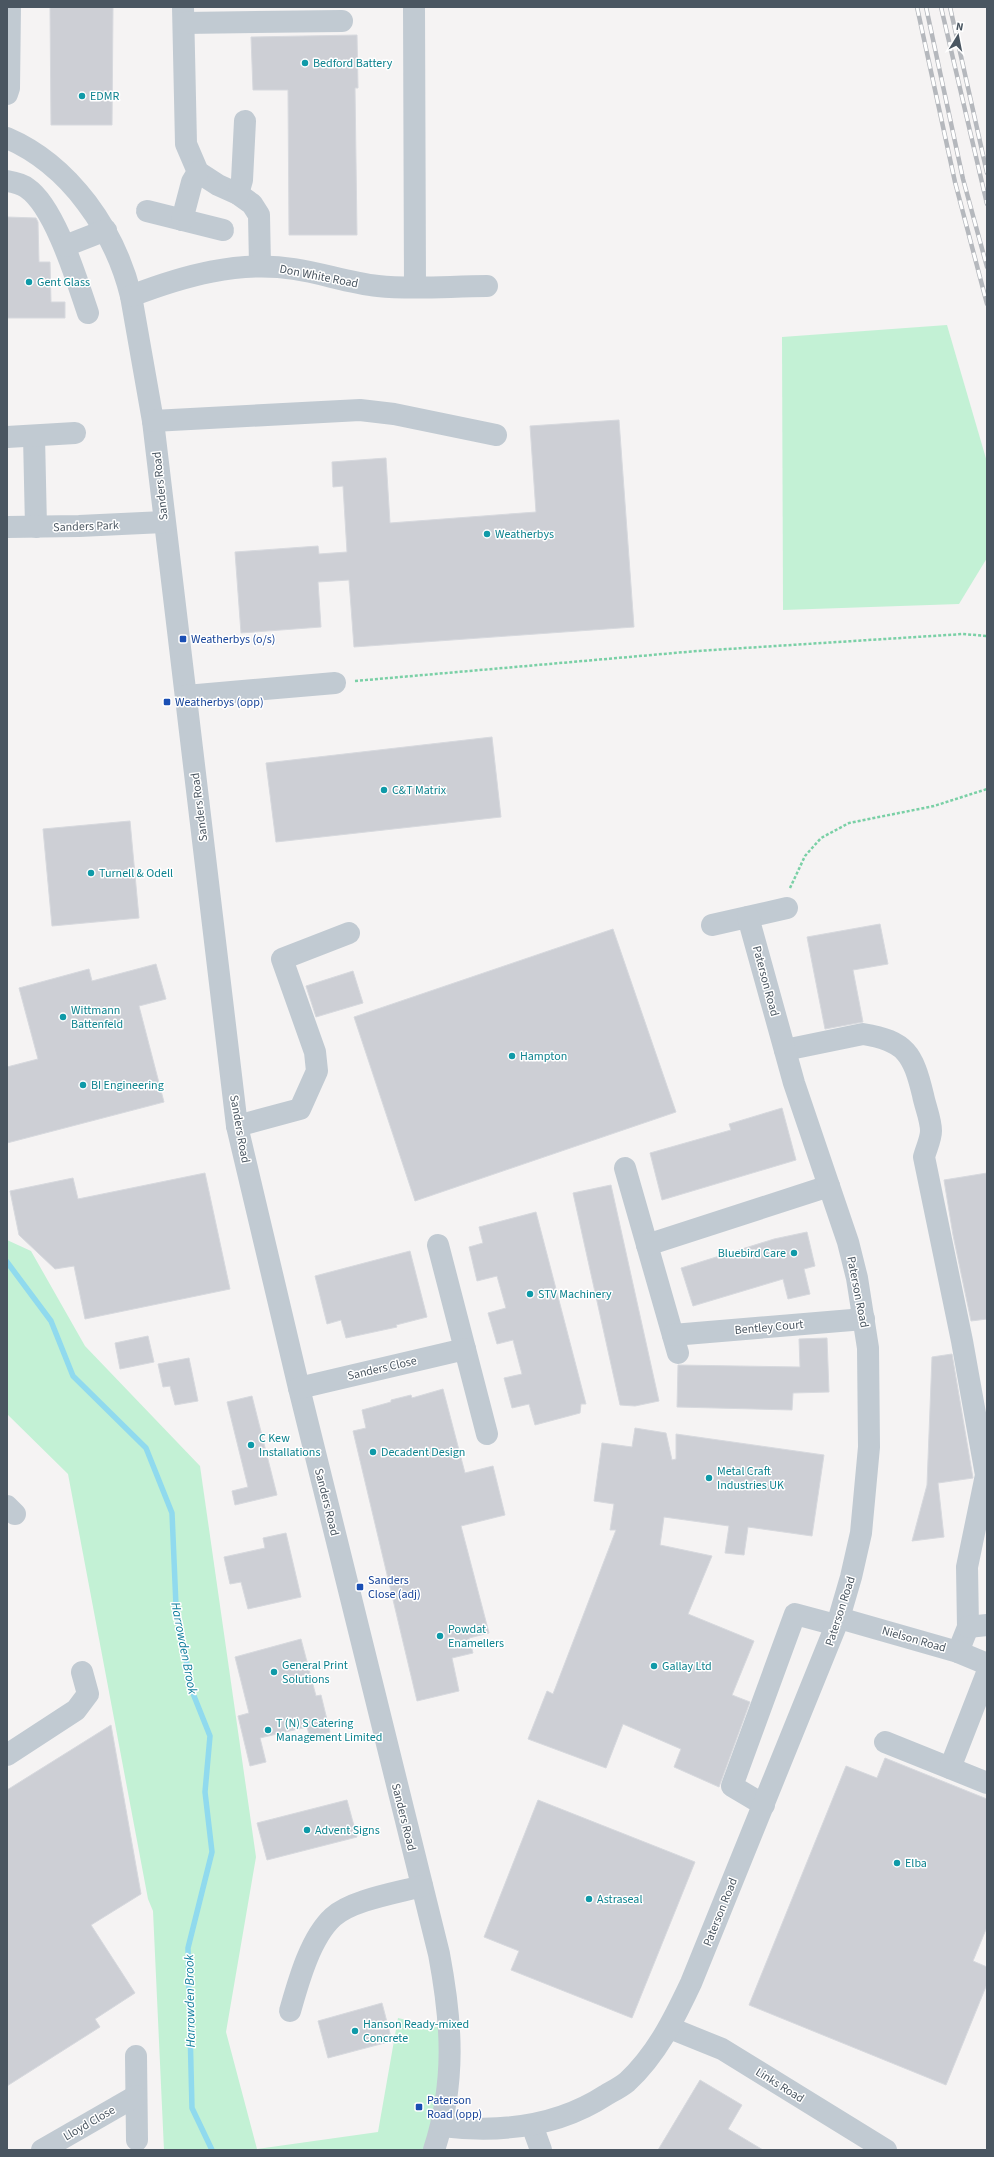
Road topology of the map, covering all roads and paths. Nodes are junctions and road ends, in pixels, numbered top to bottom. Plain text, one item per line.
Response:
1 (10, 7) edge
2 (414, 7) edge
3 (184, 15) edge
4 (342, 21) dead end
5 (7, 94) edge
6 (245, 121) dead end
7 (7, 138) edge
8 (198, 172) junction
9 (7, 181) edge
10 (238, 194) junction
11 (147, 211) dead end
12 (182, 220) junction
13 (106, 230) junction
14 (222, 230) dead end
15 (65, 246) junction
16 (260, 266) junction
17 (415, 286) junction
18 (487, 286) dead end
19 (131, 296) junction
20 (88, 313) dead end
21 (153, 421) junction
22 (75, 433) dead end
23 (496, 435) dead end
24 (34, 436) junction
25 (7, 437) edge
26 (164, 522) junction
27 (7, 527) edge
28 (36, 527) junction
29 (987, 636) edge
30 (335, 683) joint
31 (186, 696) junction
32 (987, 790) edge
33 (788, 908) joint
34 (748, 917) junction
35 (712, 925) dead end
36 (349, 933) dead end
37 (785, 1050) junction
38 (237, 1126) junction
39 (625, 1168) dead end
40 (829, 1186) junction
41 (438, 1245) dead end
42 (647, 1245) junction
43 (864, 1319) junction
44 (465, 1349) junction
45 (299, 1388) junction
46 (487, 1434) dead end
47 (838, 1621) junction
48 (977, 1626) edge
49 (958, 1652) junction
50 (987, 1664) edge
51 (82, 1672) dead end
52 (987, 1673) edge
53 (885, 1742) dead end
54 (7, 1754) edge
55 (950, 1768) junction
56 (987, 1783) edge
57 (764, 1805) junction
58 (422, 1886) junction
59 (290, 2011) dead end
60 (670, 2028) junction
61 (136, 2056) dead end
62 (136, 2096) junction
63 (532, 2125) junction
64 (442, 2126) junction
65 (137, 2140) dead end
66 (42, 2150) edge
67 (434, 2150) edge
68 (541, 2150) edge
69 (886, 2150) edge

1 - 5 street
2 - 17 street
3 - 4 street
3 - 8 street
6 - 10 street
7 - 13 street, Sanders Road
8 - 10 street
8 - 12 street
9 - 15 street
10 - 16 street
11 - 12 street
12 - 14 street
13 - 15 street
13 - 19 street, Sanders Road
15 - 20 street
16 - 17 street, Don White Road
16 - 19 street, Don White Road
17 - 18 street, Don White Road
19 - 21 street, Sanders Road
21 - 23 street
21 - 26 street, Sanders Road
22 - 24 street
24 - 25 street
24 - 28 street
26 - 28 street, Sanders Park
26 - 31 street, Sanders Road
27 - 28 street, Sanders Park
29 - 30 path
30 - 31 street
31 - 38 street, Sanders Road
32 - 33 path
33 - 34 street
34 - 35 street
34 - 37 street, Paterson Road
36 - 38 street
37 - 40 street, Paterson Road
37 - 48 street
38 - 45 street, Sanders Road
39 - 42 street, Bentley Court
40 - 42 street
40 - 43 street, Paterson Road
41 - 44 street
42 - 43 street, Bentley Court
43 - 47 street, Paterson Road
44 - 45 street, Sanders Close
44 - 46 street
45 - 58 street, Sanders Road
47 - 49 street, Nielson Road
47 - 57 street, Paterson Road
47 - 57 street, Nielson Road
48 - 49 street
49 - 50 street, Nielson Road
51 - 54 street
52 - 55 street
53 - 55 street
55 - 56 street
57 - 60 street, Paterson Road
58 - 59 street
58 - 64 street, Sanders Road
60 - 63 street, Paterson Road
60 - 69 street, Links Road
61 - 62 street
62 - 65 street
62 - 66 street, Lloyd Close
63 - 64 street, Paterson Road
63 - 68 street
64 - 67 street, Sanders Road

